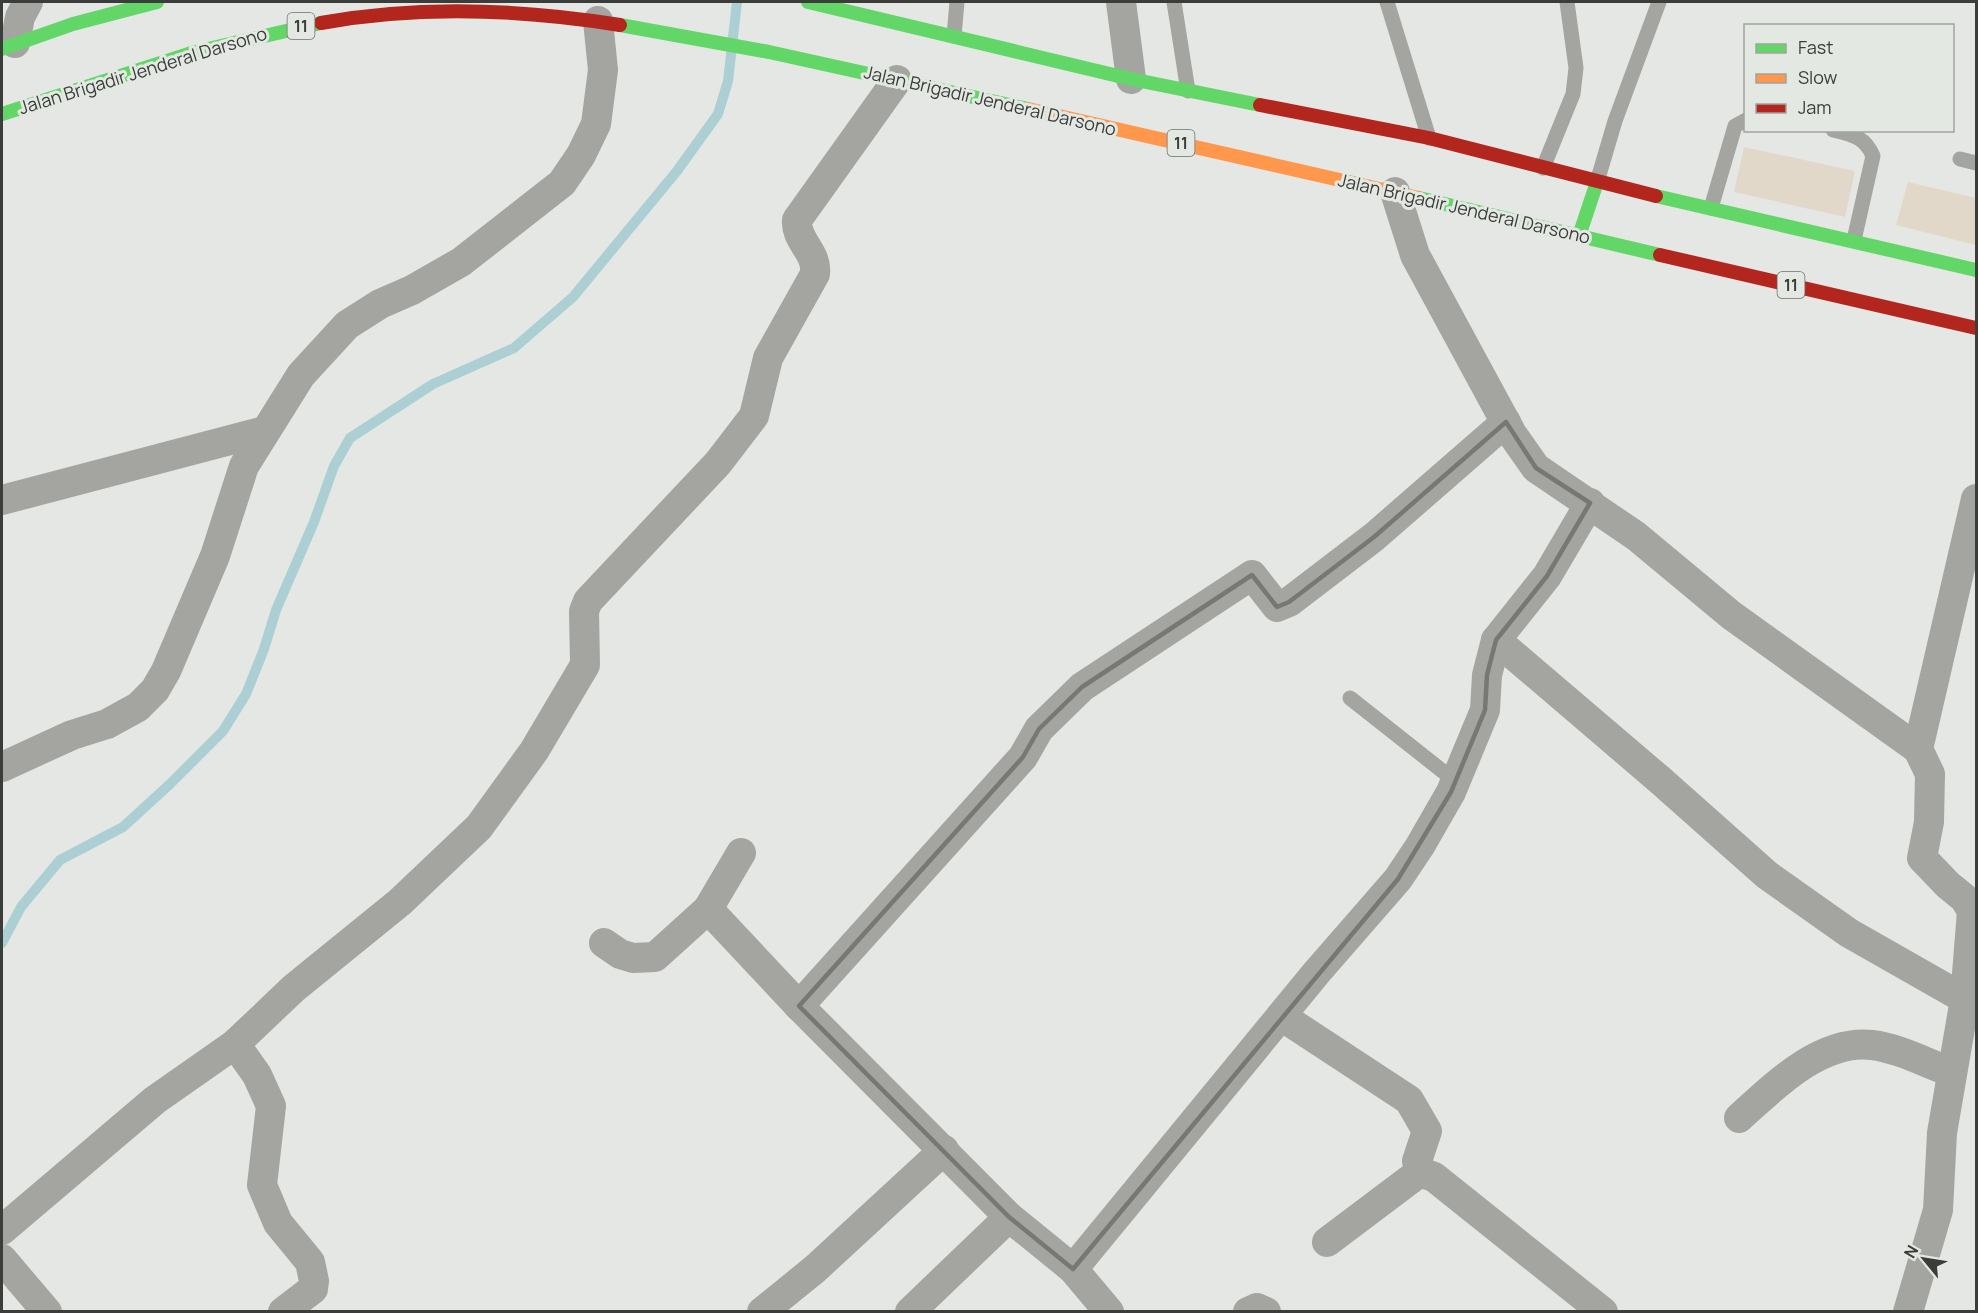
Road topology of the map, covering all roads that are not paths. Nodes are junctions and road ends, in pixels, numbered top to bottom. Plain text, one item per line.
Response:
1 (157, 2) edge
2 (808, 2) edge
3 (957, 2) edge
4 (1121, 2) edge
5 (1174, 2) edge
6 (1388, 2) edge
7 (1567, 2) edge
8 (1659, 2) edge
9 (33, 4) edge
10 (98, 8) edge
11 (868, 9) edge
12 (605, 22) junction
13 (954, 36) junction
14 (8, 46) edge
15 (1131, 79) junction
16 (897, 80) junction
17 (1188, 91) junction
18 (2, 114) edge
19 (1744, 121) edge
20 (1842, 132) edge
21 (1429, 138) junction
22 (1960, 159) dead end
23 (1977, 163) edge
24 (1543, 168) junction
25 (1597, 182) junction
26 (1395, 192) junction
27 (1711, 207) junction
28 (1579, 236) junction
29 (1854, 240) junction
30 (1977, 270) edge
31 (1977, 328) edge
32 (1506, 422) junction
33 (265, 431) junction
34 (1977, 499) edge
35 (2, 500) edge
36 (1590, 503) junction
37 (1496, 640) junction
38 (1350, 698) dead end
39 (1918, 748) junction
40 (2, 767) edge
41 (1454, 784) junction
42 (741, 853) dead end
43 (708, 909) junction
44 (604, 943) dead end
45 (1965, 999) junction
46 (799, 1006) junction
47 (1281, 1016) junction
48 (235, 1044) junction
49 (1951, 1072) junction
50 (1739, 1118) dead end
51 (944, 1150) junction
52 (1420, 1172) junction
53 (1009, 1217) junction
54 (2, 1230) edge
55 (1327, 1242) dead end
56 (2, 1259) edge
57 (1073, 1269) junction
58 (47, 1311) edge
59 (283, 1311) edge
60 (762, 1311) edge
61 (910, 1311) edge
62 (1109, 1311) edge
63 (1248, 1311) edge
64 (1266, 1311) edge
65 (1603, 1311) edge
66 (1908, 1311) edge

1 - 10 highway
2 - 11 highway
3 - 13 lane
4 - 15 street
5 - 17 lane
6 - 21 lane
7 - 24 lane
8 - 25 lane
9 - 14 street
10 - 14 highway
11 - 13 highway
12 - 16 highway, Jalan Brigadir Jenderal Darsono / 11
12 - 18 highway, Jalan Brigadir Jenderal Darsono / 11
12 - 33 street
13 - 15 highway
15 - 17 highway
16 - 26 highway, Jalan Brigadir Jenderal Darsono / 11
16 - 48 street
17 - 21 highway
19 - 27 lane
20 - 29 lane
21 - 24 highway
22 - 23 lane
24 - 25 highway
25 - 27 highway
25 - 28 highway
26 - 28 highway, Jalan Brigadir Jenderal Darsono / 11
26 - 32 street
27 - 29 highway
28 - 31 highway, Jalan Brigadir Jenderal Darsono / 11
29 - 30 highway
32 - 36 street
32 - 46 street
33 - 35 street
33 - 40 street
34 - 39 street
36 - 37 street
36 - 39 street
37 - 41 street
37 - 45 street
38 - 41 lane
39 - 45 street
41 - 47 street
42 - 43 street
43 - 44 street
43 - 46 street
45 - 49 street
46 - 51 street
47 - 52 street
47 - 57 street
48 - 54 street
48 - 59 street
49 - 50 street
49 - 66 street
51 - 53 street
51 - 60 street
52 - 55 street
52 - 65 street
53 - 57 street
53 - 61 street
56 - 58 street
57 - 62 street
63 - 64 street

